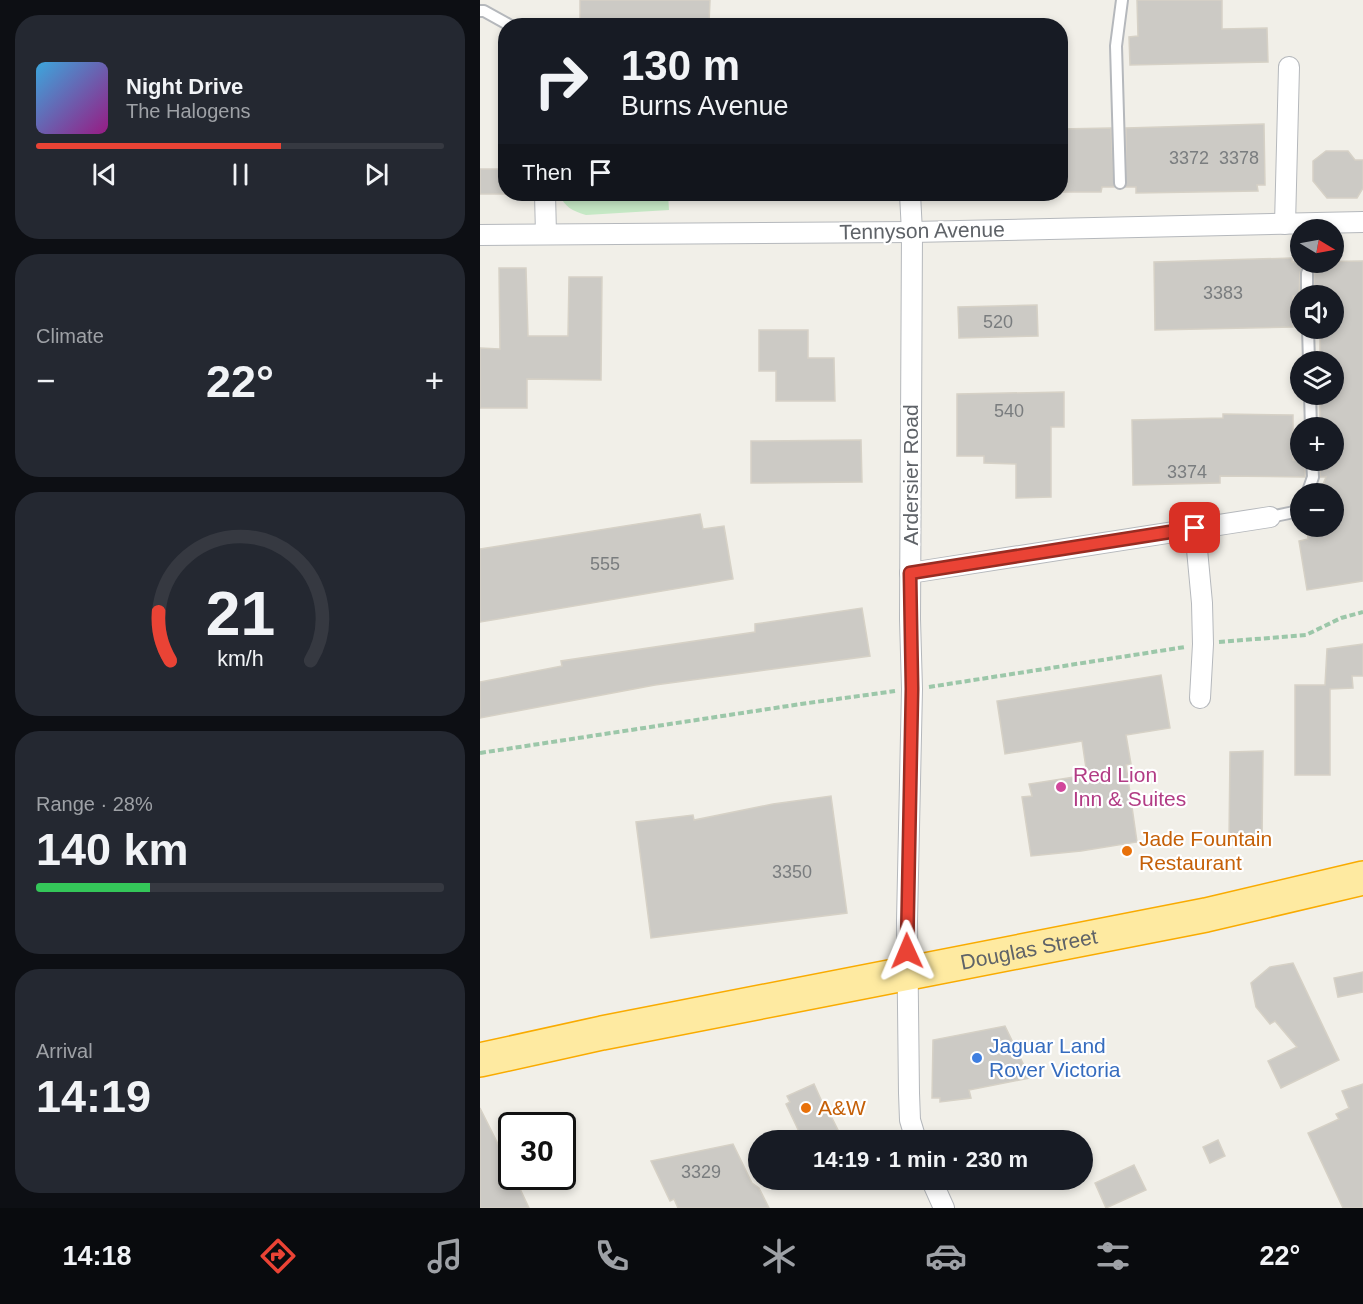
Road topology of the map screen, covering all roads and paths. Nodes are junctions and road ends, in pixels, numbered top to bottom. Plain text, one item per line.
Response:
1 (1122, 0) edge
2 (480, 11) edge
3 (498, 19) edge
4 (1289, 67) dead end
5 (1120, 183) dead end
6 (545, 201) edge
7 (910, 201) edge
8 (1363, 222) edge
9 (1285, 224) junction
10 (912, 232) junction
11 (546, 234) junction
12 (480, 235) edge
13 (1306, 273) dead end
14 (1307, 285) edge
15 (1290, 514) edge
16 (1270, 517) joint
17 (1195, 528) junction
18 (910, 573) junction
19 (1363, 612) edge
20 (1203, 644) junction
21 (912, 689) junction
22 (1200, 698) dead end
23 (480, 753) edge
24 (1363, 878) edge
25 (908, 973) junction
26 (480, 1060) edge
27 (913, 1130) edge
28 (936, 1190) edge
29 (944, 1208) edge

1 - 5 lane
2 - 3 lane
4 - 9 street
6 - 11 street
7 - 10 street, Ardersier Road
8 - 9 street, Tennyson Avenue
9 - 10 street, Tennyson Avenue
10 - 11 street, Tennyson Avenue
10 - 18 street, Ardersier Road
11 - 12 street, Tennyson Avenue
13 - 14 lane
15 - 16 lane
16 - 17 street
17 - 18 street
17 - 20 street
18 - 21 street, Ardersier Road
19 - 20 path
20 - 21 path
20 - 22 street
21 - 23 path
21 - 25 street, Ardersier Road
24 - 25 highway, Douglas Street
25 - 26 highway, Douglas Street
25 - 27 street, Ardersier Road
28 - 29 street

